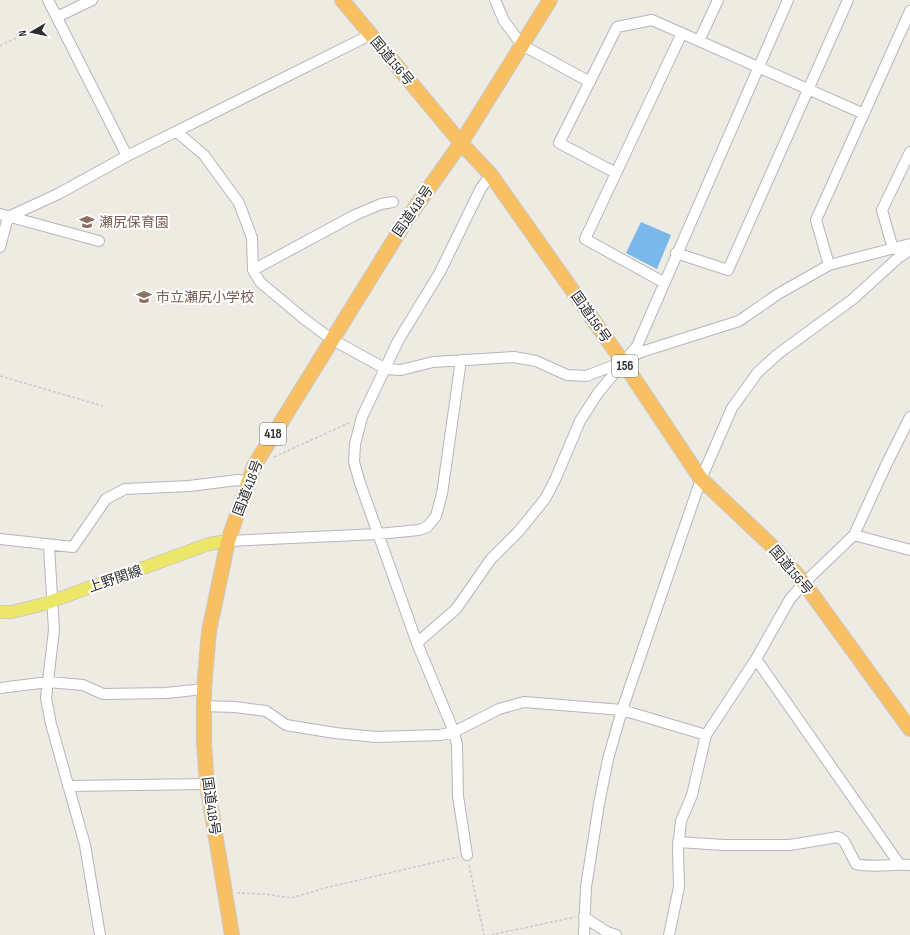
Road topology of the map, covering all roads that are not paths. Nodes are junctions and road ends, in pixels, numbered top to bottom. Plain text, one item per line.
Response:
1 (48, 0) edge
2 (92, 0) edge
3 (342, 0) edge
4 (495, 0) edge
5 (550, 0) edge
6 (718, 0) edge
7 (788, 0) edge
8 (848, 0) edge
9 (910, 11) edge
10 (57, 17) junction
11 (900, 32) junction
12 (682, 33) junction
13 (370, 35) junction
14 (910, 38) edge
15 (699, 41) junction
16 (522, 44) junction
17 (759, 67) junction
18 (590, 82) junction
19 (809, 90) junction
20 (864, 114) junction
21 (177, 132) junction
22 (461, 143) junction
23 (910, 152) edge
24 (127, 156) junction
25 (616, 173) junction
26 (491, 175) junction
27 (393, 202) dead end
28 (4, 216) edge
29 (98, 241) dead end
30 (910, 244) edge
31 (0, 247) edge
32 (893, 249) junction
33 (910, 250) edge
34 (676, 253) junction
35 (829, 265) junction
36 (253, 270) junction
37 (663, 282) junction
38 (331, 339) junction
39 (461, 360) junction
40 (623, 362) junction
41 (386, 369) junction
42 (910, 417) edge
43 (701, 479) junction
44 (249, 481) junction
45 (378, 534) junction
46 (854, 535) junction
47 (0, 539) edge
48 (228, 542) junction
49 (49, 546) junction
50 (910, 550) edge
51 (804, 583) junction
52 (52, 601) junction
53 (0, 612) edge
54 (417, 643) junction
55 (756, 659) junction
56 (48, 682) junction
57 (0, 688) edge
58 (204, 689) junction
59 (204, 706) junction
60 (622, 710) junction
61 (910, 729) edge
62 (454, 732) junction
63 (706, 735) junction
64 (207, 784) junction
65 (68, 786) junction
66 (678, 842) junction
67 (467, 855) road end
68 (905, 865) edge
69 (584, 917) junction
70 (100, 935) edge
71 (232, 935) edge
72 (584, 935) edge
73 (616, 935) edge
74 (669, 935) edge

1 - 10 street
2 - 10 street
3 - 13 highway, 国道156号 / 156
4 - 16 street
5 - 16 highway, 国道418号 / 418
6 - 15 street
7 - 17 street
8 - 19 street
9 - 11 street
10 - 24 street
11 - 14 street
11 - 20 street
12 - 15 street
12 - 18 street
12 - 25 street
13 - 21 street
13 - 22 highway, 国道156号 / 156
15 - 17 street
16 - 18 street
16 - 22 highway, 国道418号 / 418
17 - 19 street
17 - 34 street
18 - 25 street
19 - 20 street
19 - 34 street
20 - 35 street
21 - 24 street
21 - 36 street
22 - 26 highway, 国道156号 / 156
22 - 38 highway, 国道418号 / 418
23 - 32 street
24 - 28 street
25 - 37 street
26 - 40 highway, 国道156号 / 156
26 - 41 street
27 - 36 street
28 - 29 street
28 - 31 street
30 - 32 street
32 - 35 street
33 - 43 street
34 - 37 street
35 - 40 street
36 - 38 street
37 - 40 street
38 - 41 street
38 - 44 highway, 国道418号 / 418
39 - 40 street
39 - 41 street
39 - 45 street
40 - 43 highway, 国道156号 / 156
40 - 54 street
41 - 45 street
42 - 46 street
43 - 51 highway, 国道156号 / 156
43 - 60 street
44 - 48 highway, 国道418号 / 418
44 - 49 street
45 - 48 street
45 - 54 street
46 - 50 street
46 - 51 street
47 - 49 street
48 - 52 main road, 上野関線
48 - 58 highway, 国道418号 / 418
49 - 52 street
51 - 55 street
51 - 61 highway, 国道156号 / 156
52 - 53 main road, 上野関線
52 - 56 street
54 - 62 street
55 - 63 street
55 - 68 street
56 - 57 street
56 - 58 street
56 - 65 street
58 - 59 highway, 国道418号 / 418
59 - 62 street
59 - 64 highway, 国道418号 / 418
60 - 62 street
60 - 63 street
60 - 69 street
62 - 67 street
63 - 66 street
64 - 65 street
64 - 71 highway, 国道418号 / 418
65 - 70 street
66 - 68 street
66 - 74 street
69 - 72 street
69 - 73 street

